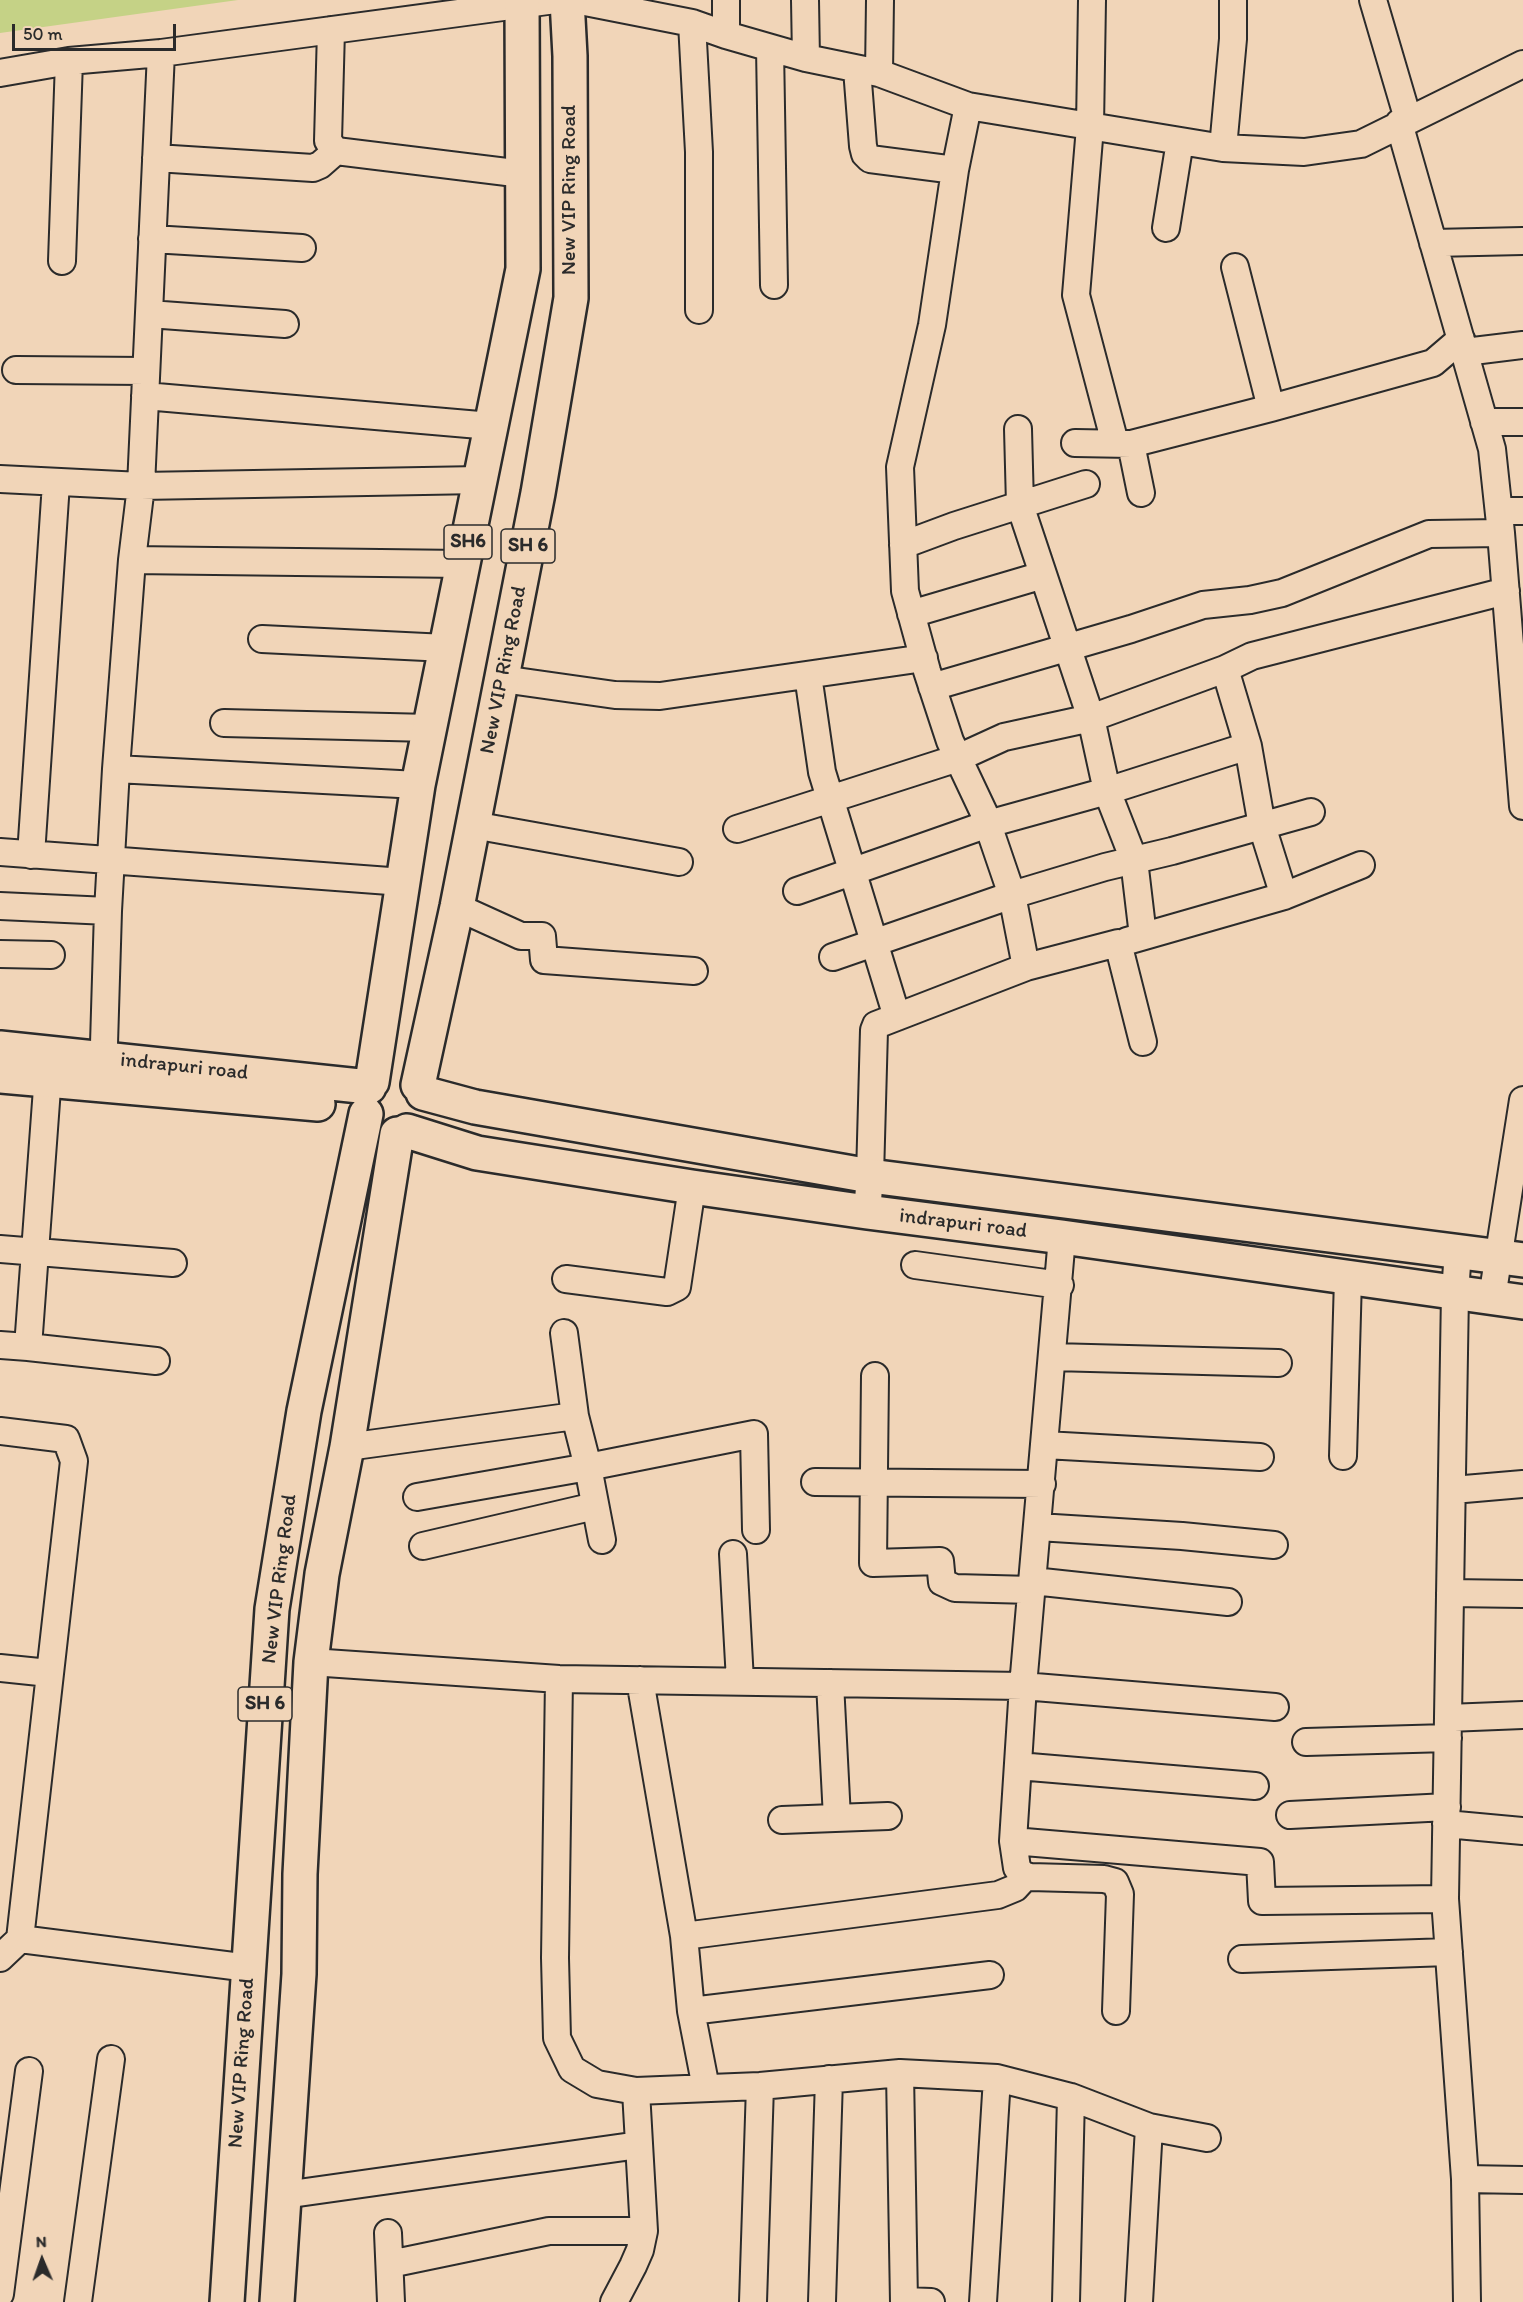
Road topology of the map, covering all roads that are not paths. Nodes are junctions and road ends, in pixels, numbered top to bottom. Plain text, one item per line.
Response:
1 (555, 0) edge
2 (567, 0) edge
3 (575, 0) edge
4 (726, 0) edge
5 (805, 0) edge
6 (880, 0) edge
7 (1092, 0) edge
8 (1233, 0) edge
9 (1373, 0) edge
10 (522, 2) edge
11 (692, 23) junction
12 (331, 30) junction
13 (726, 35) junction
14 (770, 48) junction
15 (161, 53) junction
16 (806, 58) junction
17 (69, 61) junction
18 (1523, 64) edge
19 (868, 71) junction
20 (0, 73) edge
21 (968, 106) junction
22 (1403, 121) junction
23 (1090, 127) junction
24 (1180, 141) junction
25 (1223, 148) junction
26 (336, 151) junction
27 (156, 158) junction
28 (955, 170) junction
29 (523, 174) junction
30 (1166, 228) dead end
31 (152, 239) junction
32 (1523, 241) edge
33 (1433, 243) junction
34 (302, 248) dead end
35 (62, 261) dead end
36 (1235, 267) dead end
37 (774, 285) dead end
38 (699, 310) dead end
39 (149, 314) junction
40 (285, 324) dead end
41 (1463, 345) junction
42 (1523, 345) edge
43 (16, 370) dead end
44 (146, 371) junction
45 (145, 396) junction
46 (1271, 408) junction
47 (1485, 422) junction
48 (1523, 422) edge
49 (491, 426) junction
50 (1018, 429) dead end
51 (1075, 443) dead end
52 (1123, 444) junction
53 (0, 479) edge
54 (480, 480) junction
55 (56, 483) junction
56 (1086, 484) dead end
57 (141, 486) junction
58 (1141, 493) dead end
59 (1020, 505) junction
60 (1508, 518) edge
61 (903, 545) junction
62 (132, 560) junction
63 (463, 564) junction
64 (1043, 574) junction
65 (1506, 591) junction
66 (911, 614) junction
67 (262, 639) dead end
68 (1066, 647) junction
69 (446, 648) junction
70 (924, 658) junction
71 (1225, 669) junction
72 (808, 675) junction
73 (502, 679) junction
74 (932, 687) junction
75 (1091, 718) junction
76 (224, 723) dead end
77 (430, 728) junction
78 (1248, 746) junction
79 (958, 758) junction
80 (116, 769) junction
81 (418, 785) junction
82 (1107, 791) junction
83 (830, 799) junction
84 (1523, 806) edge
85 (1311, 812) dead end
86 (988, 824) junction
87 (473, 825) junction
88 (1262, 826) junction
89 (737, 828) dead end
90 (0, 852) edge
91 (31, 855) junction
92 (1134, 860) junction
93 (111, 861) junction
94 (679, 862) dead end
95 (1361, 865) dead end
96 (852, 872) junction
97 (403, 882) junction
98 (797, 891) dead end
99 (1012, 896) junction
100 (1284, 896) junction
101 (0, 906) edge
102 (457, 906) junction
103 (108, 911) junction
104 (1143, 936) junction
105 (874, 943) junction
106 (1118, 943) junction
107 (0, 954) edge
108 (51, 955) dead end
109 (833, 957) dead end
110 (1026, 967) junction
111 (694, 971) dead end
112 (897, 1017) junction
113 (1143, 1042) dead end
114 (0, 1048) edge
115 (49, 1067) junction
116 (103, 1073) junction
117 (0, 1076) edge
118 (421, 1089) junction
119 (368, 1098) junction
120 (1523, 1100) edge
121 (402, 1132) junction
122 (870, 1176) junction
123 (692, 1187) junction
124 (867, 1212) junction
125 (1062, 1237) junction
126 (0, 1249) edge
127 (1458, 1251) junction
128 (37, 1252) junction
129 (1510, 1258) edge
130 (173, 1263) dead end
131 (915, 1264) dead end
132 (1348, 1278) junction
133 (566, 1279) dead end
134 (1060, 1285) junction
135 (1455, 1293) junction
136 (1507, 1300) edge
137 (564, 1333) dead end
138 (0, 1345) edge
139 (28, 1347) junction
140 (1053, 1357) junction
141 (156, 1361) dead end
142 (1278, 1363) dead end
143 (875, 1376) dead end
144 (575, 1416) junction
145 (0, 1431) edge
146 (1045, 1445) junction
147 (347, 1447) junction
148 (1342, 1456) dead end
149 (1260, 1457) dead end
150 (588, 1467) junction
151 (815, 1482) dead end
152 (873, 1483) junction
153 (1042, 1484) junction
154 (1523, 1484) edge
155 (1453, 1490) junction
156 (417, 1497) dead end
157 (595, 1506) junction
158 (1038, 1527) junction
159 (756, 1530) dead end
160 (602, 1540) dead end
161 (1274, 1545) dead end
162 (423, 1546) dead end
163 (733, 1554) dead end
164 (1032, 1585) junction
165 (1450, 1593) junction
166 (1523, 1594) edge
167 (1228, 1602) dead end
168 (311, 1662) junction
169 (0, 1668) edge
170 (50, 1673) junction
171 (559, 1679) junction
172 (640, 1680) junction
173 (740, 1682) junction
174 (830, 1683) junction
175 (1023, 1686) junction
176 (1275, 1707) dead end
177 (1523, 1715) edge
178 (1448, 1728) junction
179 (1305, 1742) dead end
180 (1018, 1766) junction
181 (1255, 1786) dead end
182 (1290, 1815) dead end
183 (1447, 1815) junction
184 (888, 1816) dead end
185 (837, 1818) junction
186 (782, 1820) dead end
187 (1523, 1831) edge
188 (1013, 1841) junction
189 (1026, 1876) junction
190 (1445, 1899) junction
191 (684, 1936) junction
192 (20, 1939) junction
193 (1449, 1952) junction
194 (0, 1958) edge
195 (1242, 1959) dead end
196 (249, 1968) junction
197 (990, 1975) dead end
198 (691, 2011) junction
199 (1116, 2011) dead end
200 (111, 2059) dead end
201 (29, 2071) dead end
202 (900, 2073) junction
203 (998, 2078) junction
204 (829, 2079) junction
205 (760, 2086) junction
206 (706, 2088) junction
207 (636, 2091) junction
208 (1071, 2097) junction
209 (1149, 2127) junction
210 (1207, 2138) dead end
211 (639, 2145) junction
212 (1465, 2179) junction
213 (1523, 2180) edge
214 (284, 2195) junction
215 (644, 2231) junction
216 (388, 2233) dead end
217 (390, 2264) junction
218 (0, 2294) edge
219 (904, 2301) edge
220 (78, 2302) edge
221 (227, 2302) edge
222 (277, 2302) edge
223 (391, 2302) edge
224 (614, 2302) edge
225 (753, 2302) edge
226 (822, 2302) edge
227 (931, 2302) edge
228 (983, 2302) edge
229 (1066, 2302) edge
230 (1139, 2302) edge
231 (1467, 2302) edge

1 - 10 street
2 - 73 main road, New VIP Ring Road / SH 6
3 - 11 street
4 - 13 street
5 - 16 street
6 - 19 street
7 - 23 street
8 - 25 street
9 - 22 street
10 - 12 street
10 - 29 main road, New VIP Ring Road / SH6
11 - 13 street
11 - 38 street
12 - 15 street
12 - 26 street
13 - 14 street
14 - 16 street
14 - 37 street
15 - 17 street
15 - 27 street
16 - 19 street
17 - 20 street
17 - 35 street
18 - 22 street
19 - 21 street
19 - 28 street
21 - 23 street
21 - 28 street
22 - 25 street
22 - 33 street
23 - 24 street
23 - 52 street
24 - 25 street
24 - 30 street
26 - 27 street
26 - 29 street
27 - 31 street
28 - 61 street
29 - 49 main road, New VIP Ring Road / SH6
31 - 34 street
31 - 39 street
32 - 33 street
33 - 41 street
36 - 46 street
39 - 40 street
39 - 44 street
41 - 42 street
41 - 46 street
41 - 47 street
43 - 44 street
44 - 45 street
45 - 49 street
45 - 57 street
46 - 52 street
47 - 48 street
47 - 60 street
49 - 54 main road, New VIP Ring Road / SH6
50 - 59 street
51 - 52 street
52 - 58 street
53 - 55 street
54 - 57 street
54 - 63 main road, New VIP Ring Road / SH6
55 - 57 street
55 - 91 street
56 - 59 street
57 - 62 street
59 - 61 street
59 - 64 street
60 - 65 street
60 - 68 street
61 - 66 street
62 - 63 street
62 - 80 street
63 - 69 main road, New VIP Ring Road / SH6
64 - 66 street
64 - 68 street
65 - 71 street
65 - 84 street
66 - 70 street
67 - 69 street
68 - 74 street
68 - 75 street
69 - 77 main road, New VIP Ring Road / SH6
70 - 72 street
70 - 74 street
71 - 75 street
71 - 78 street
72 - 73 street
72 - 83 street
73 - 87 main road, New VIP Ring Road / SH 6
74 - 79 street
75 - 79 street
75 - 82 street
76 - 77 street
77 - 81 main road, New VIP Ring Road / SH6
78 - 82 street
78 - 88 street
79 - 83 street
79 - 86 street
80 - 81 street
80 - 93 street
81 - 97 main road, New VIP Ring Road / SH6
82 - 86 street
82 - 92 street
83 - 89 street
83 - 96 street
85 - 88 street
86 - 96 street
86 - 99 street
87 - 94 street
87 - 102 main road, New VIP Ring Road / SH 6
88 - 92 street
88 - 100 street
90 - 91 street
91 - 93 street
92 - 99 street
92 - 104 street
93 - 97 street
93 - 103 street
95 - 100 street
96 - 98 street
96 - 105 street
97 - 119 main road, New VIP Ring Road / SH6
99 - 105 street
99 - 110 street
100 - 104 street
101 - 103 street
102 - 111 street
102 - 118 main road, New VIP Ring Road / SH 6
103 - 116 street
104 - 106 street
105 - 109 street
105 - 112 street
106 - 110 street
106 - 113 street
107 - 108 street
110 - 112 street
112 - 122 street
114 - 115 main road, indrapuri road
115 - 116 main road, indrapuri road
115 - 117 main road, indrapuri road
115 - 128 street
116 - 119 main road, indrapuri road
118 - 119 main road
118 - 121 main road
118 - 122 main road, indrapuri road
119 - 121 main road
119 - 196 main road, New VIP Ring Road / SH 6
120 - 129 street
121 - 123 main road, indrapuri road
121 - 147 main road, New VIP Ring Road / SH 6
122 - 124 street
122 - 127 main road, indrapuri road
123 - 124 main road, indrapuri road
123 - 133 street
124 - 125 main road, indrapuri road
125 - 132 main road, indrapuri road
125 - 134 street
126 - 128 street
127 - 129 main road, indrapuri road
127 - 135 street
128 - 130 street
128 - 139 street
129 - 136 street
131 - 134 street
132 - 135 main road, indrapuri road
132 - 148 street
134 - 140 street
135 - 136 main road, indrapuri road
135 - 155 street
137 - 144 street
138 - 139 street
139 - 141 street
140 - 142 street
140 - 146 street
143 - 152 street
144 - 147 street
144 - 150 street
145 - 170 street
146 - 149 street
146 - 153 street
147 - 168 main road, New VIP Ring Road / SH 6
150 - 156 street
150 - 157 street
150 - 159 street
151 - 152 street
152 - 153 street
152 - 164 street
153 - 158 street
154 - 155 street
155 - 165 street
157 - 160 street
157 - 162 street
158 - 161 street
158 - 164 street
163 - 173 street
164 - 167 street
164 - 175 street
165 - 166 street
165 - 178 street
168 - 171 street
168 - 214 main road, New VIP Ring Road / SH 6
169 - 170 street
170 - 192 street
171 - 172 street
171 - 207 street
172 - 173 street
172 - 191 street
173 - 174 street
174 - 175 street
174 - 185 street
175 - 176 street
175 - 180 street
177 - 178 street
178 - 179 street
178 - 183 street
180 - 181 street
180 - 188 street
182 - 183 street
183 - 187 street
183 - 190 street
184 - 185 street
185 - 186 street
188 - 189 street
188 - 190 street
189 - 191 street
189 - 199 street
190 - 193 street
191 - 198 street
192 - 194 street
192 - 196 street
193 - 195 street
193 - 212 street
196 - 221 main road, New VIP Ring Road / SH 6
197 - 198 street
198 - 206 street
200 - 220 street
201 - 218 street
202 - 203 street
202 - 204 street
202 - 219 street
203 - 208 street
203 - 228 street
204 - 205 street
204 - 226 street
205 - 206 street
205 - 225 street
206 - 207 street
207 - 211 street
208 - 209 street
208 - 229 street
209 - 210 street
209 - 230 street
211 - 214 street
211 - 215 street
212 - 213 street
212 - 231 street
214 - 222 main road, New VIP Ring Road / SH 6
215 - 217 street
215 - 224 street
216 - 217 street
217 - 223 street
219 - 227 street

